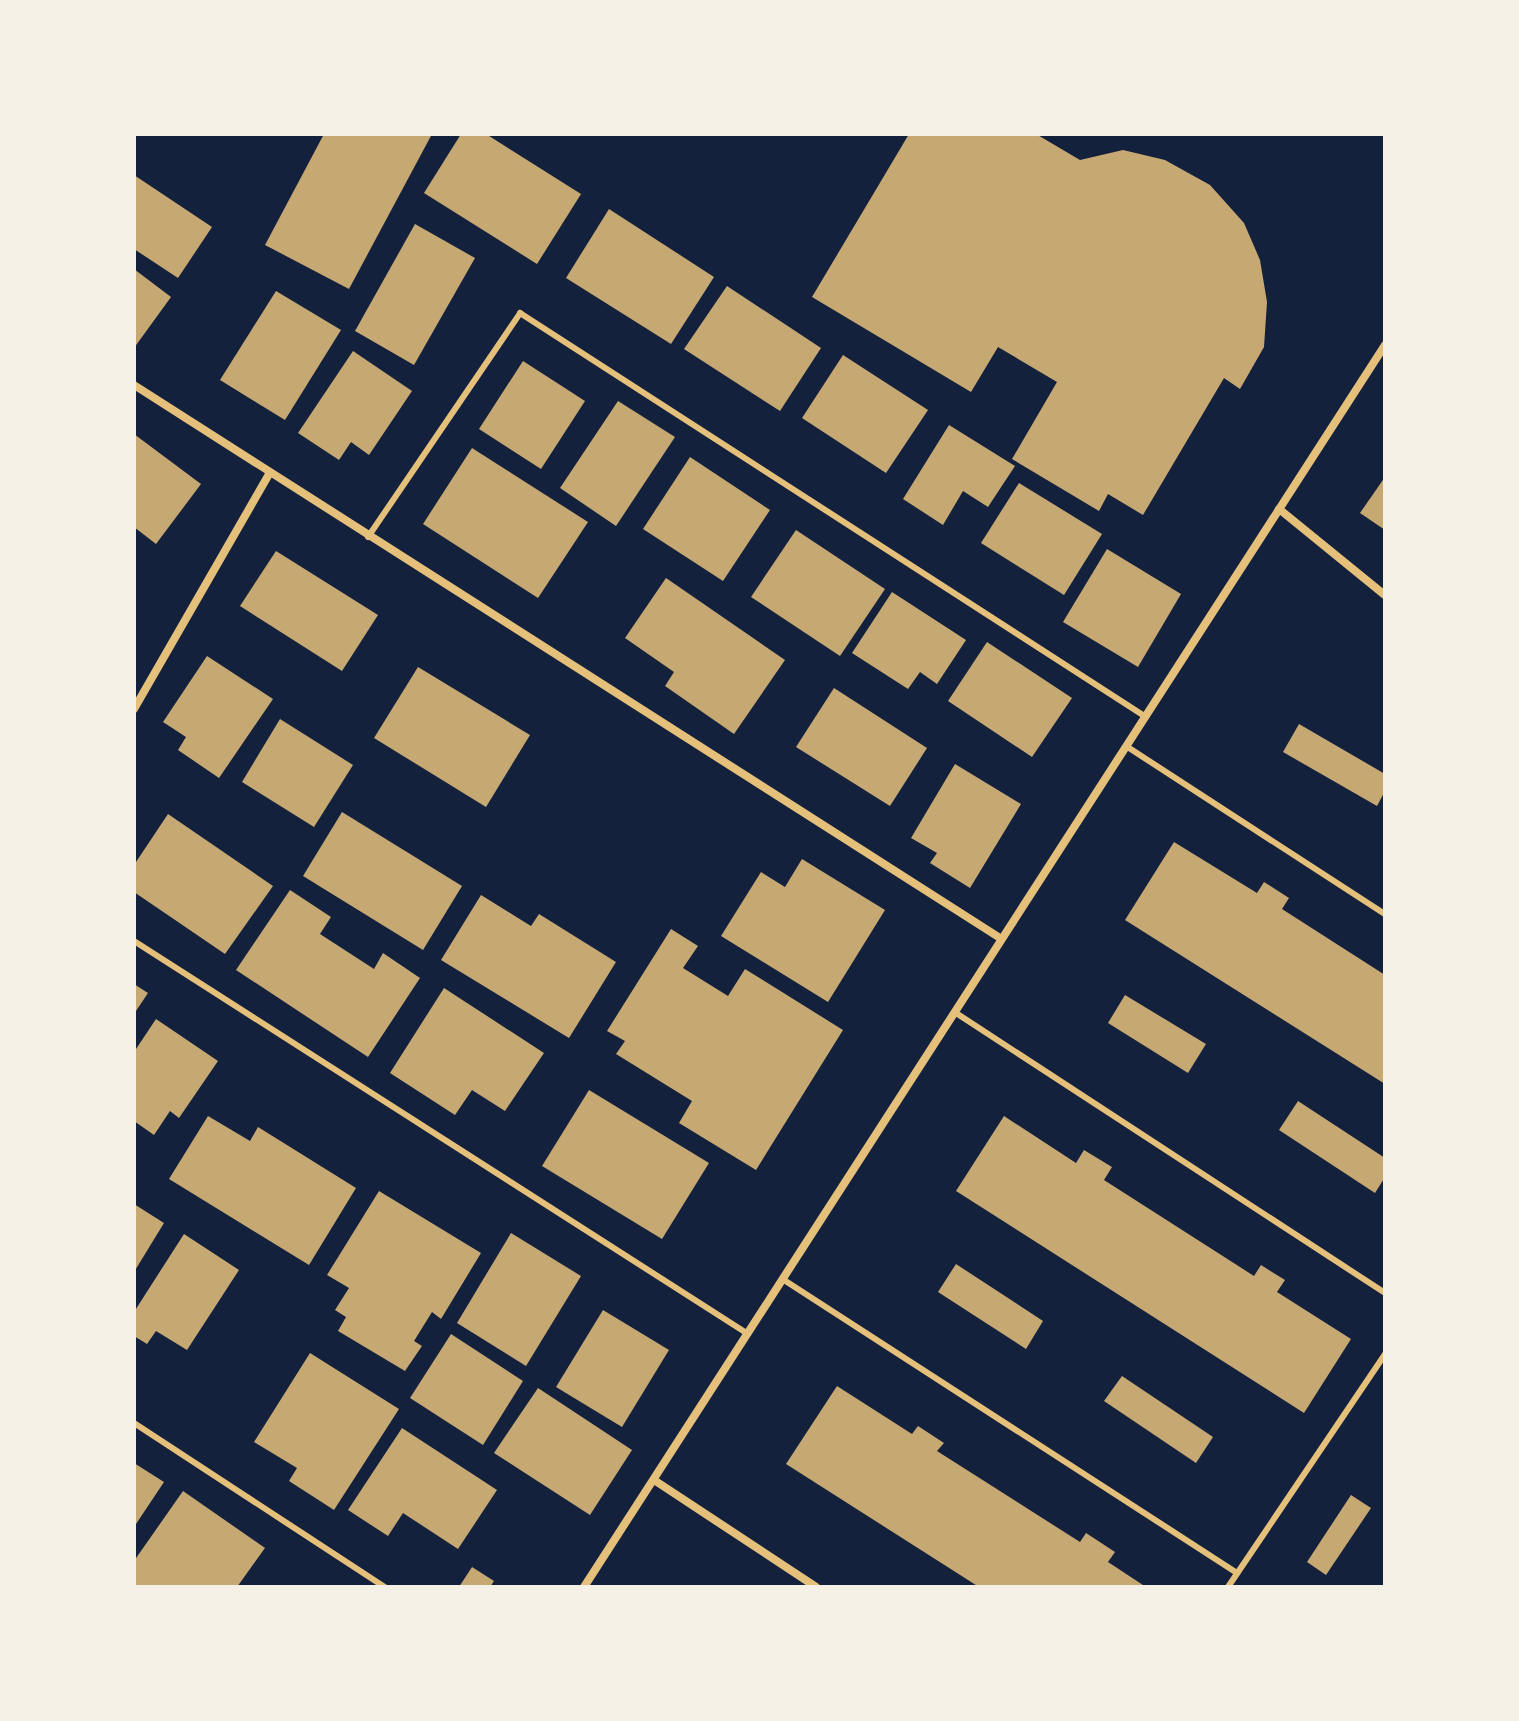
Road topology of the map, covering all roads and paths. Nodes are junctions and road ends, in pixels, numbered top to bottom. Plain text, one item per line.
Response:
1 (1385, 345) edge
2 (134, 385) edge
3 (269, 474) junction
4 (1279, 509) junction
5 (368, 537) junction
6 (1385, 595) edge
7 (134, 709) edge
8 (1146, 717) junction
9 (1126, 746) junction
10 (1385, 914) edge
11 (1000, 938) junction
12 (134, 941) edge
13 (956, 1013) junction
14 (784, 1280) junction
15 (1385, 1293) edge
16 (748, 1334) junction
17 (1385, 1354) edge
18 (1382, 1368) edge
19 (134, 1423) edge
20 (654, 1480) junction
21 (1237, 1573) junction
22 (385, 1587) edge
23 (584, 1587) edge
24 (816, 1587) edge
25 (1228, 1587) edge

1 - 4 street
2 - 3 street
3 - 5 street
3 - 7 street
4 - 6 street
4 - 8 street
5 - 8 lane
5 - 11 street
8 - 9 street
9 - 10 lane
9 - 11 street
11 - 13 street
12 - 16 lane
13 - 14 street
13 - 15 lane
14 - 16 street
14 - 21 lane
16 - 20 street
17 - 18 lane
18 - 21 lane
19 - 22 lane
20 - 23 street
20 - 24 street
21 - 25 lane

